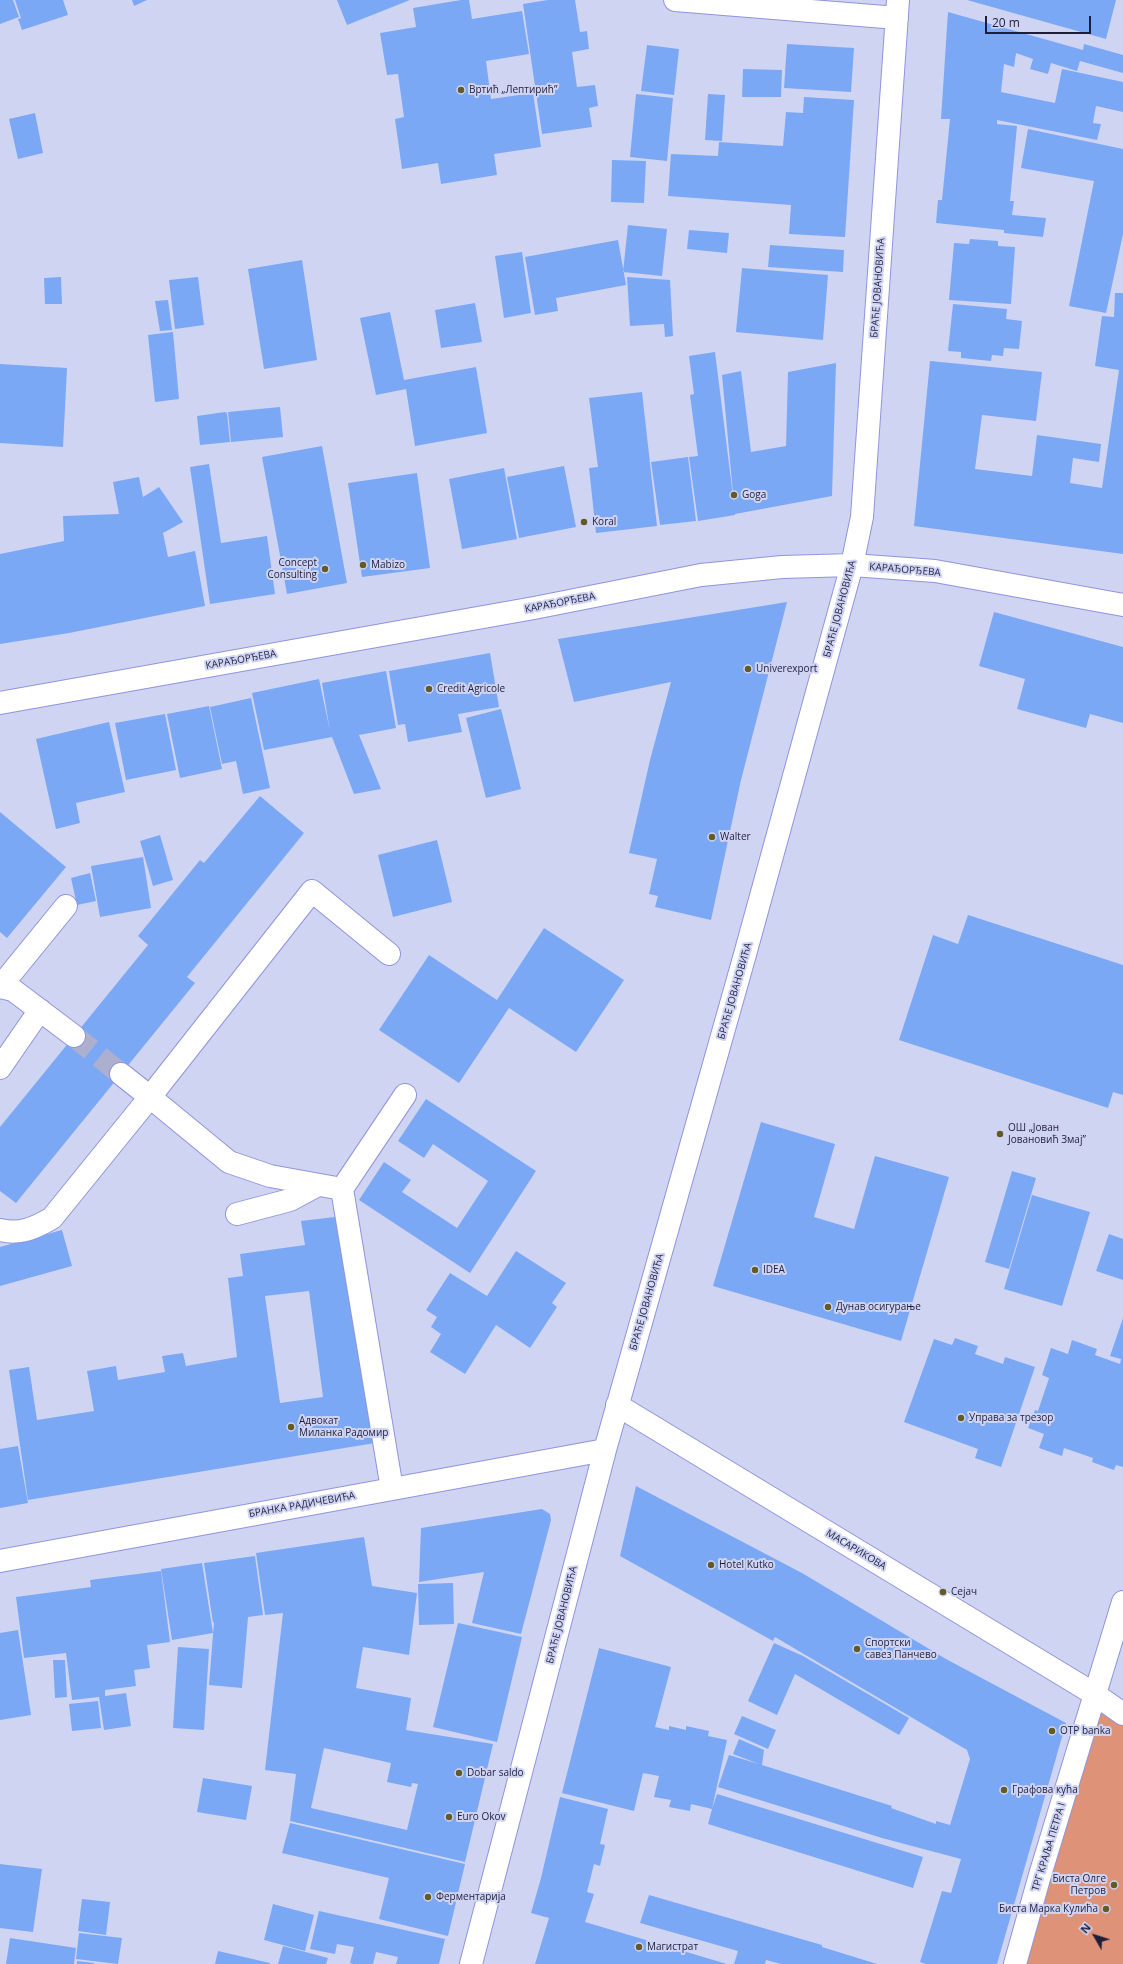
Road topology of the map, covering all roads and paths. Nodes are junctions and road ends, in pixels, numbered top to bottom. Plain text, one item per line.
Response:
1 (675, 0) edge
2 (898, 9) edge
3 (852, 565) junction
4 (1123, 605) edge
5 (0, 703) edge
6 (66, 906) dead end
7 (389, 954) dead end
8 (0, 987) edge
9 (40, 1010) junction
10 (74, 1036) tunnel mouth
11 (0, 1068) edge
12 (121, 1074) tunnel mouth
13 (405, 1095) dead end
14 (150, 1097) junction
15 (318, 1185) junction
16 (342, 1190) junction
17 (237, 1214) dead end
18 (0, 1230) edge
19 (617, 1404) junction
20 (605, 1450) junction
21 (392, 1489) junction
22 (0, 1561) edge
23 (1123, 1602) edge
24 (1096, 1695) junction
25 (1123, 1714) edge
26 (471, 1964) edge
27 (1015, 1964) edge

1 - 2 street
2 - 3 street, БРАЋЕ ЈОВАНОВИЋА
3 - 4 street, КАРАЂОРЂЕВА
3 - 5 street, КАРАЂОРЂЕВА
3 - 19 street, БРАЋЕ ЈОВАНОВИЋА
6 - 8 street
7 - 14 street
8 - 9 street
9 - 10 street
9 - 11 street
12 - 14 street
13 - 16 street
14 - 15 street
14 - 18 street
15 - 16 street
15 - 17 street
16 - 21 street
19 - 20 street, БРАЋЕ ЈОВАНОВИЋА
19 - 24 street, МАСАРИКОВА
20 - 21 street, БРАНКА РАДИЧЕВИЋА
20 - 26 street, БРАЋЕ ЈОВАНОВИЋА
21 - 22 street, БРАНКА РАДИЧЕВИЋА
23 - 24 street, ТРГ КРАЉА ПЕТРА I
24 - 25 street
24 - 27 street, ТРГ КРАЉА ПЕТРА I

